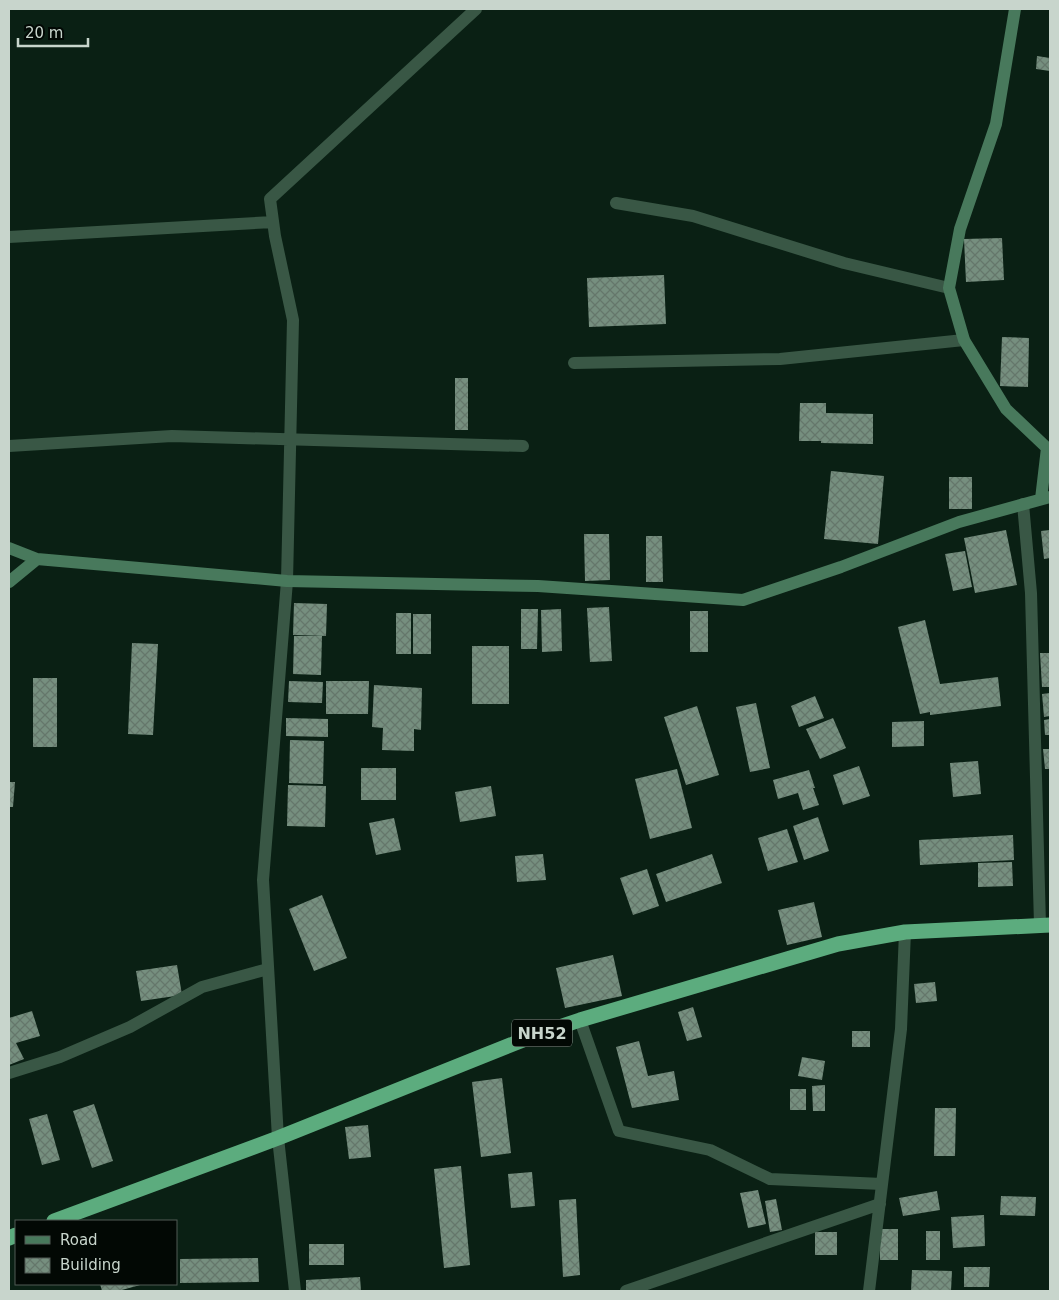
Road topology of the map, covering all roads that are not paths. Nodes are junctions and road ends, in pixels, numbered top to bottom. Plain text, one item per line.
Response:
1 (476, 9) edge
2 (1015, 9) edge
3 (616, 202) dead end
4 (273, 222) junction
5 (9, 237) edge
6 (949, 288) junction
7 (964, 340) junction
8 (574, 363) dead end
9 (290, 439) junction
10 (9, 446) edge
11 (523, 446) dead end
12 (1046, 498) edge
13 (1023, 504) junction
14 (9, 548) edge
15 (37, 559) junction
16 (287, 581) junction
17 (9, 582) edge
18 (1045, 925) edge
19 (905, 932) junction
20 (268, 969) junction
21 (580, 1020) junction
22 (9, 1073) edge
23 (278, 1138) junction
24 (882, 1184) junction
25 (880, 1204) junction
26 (57, 1220) edge
27 (295, 1291) edge
28 (626, 1291) edge
29 (869, 1291) edge

1 - 4 street
2 - 6 street
3 - 6 street
4 - 5 street
4 - 9 street
6 - 7 street
7 - 8 street
7 - 12 street
9 - 10 street
9 - 11 street
9 - 16 street
12 - 13 street
13 - 16 street
13 - 18 street
14 - 15 street
15 - 16 street
15 - 17 street
16 - 20 street
18 - 19 highway, NH52
19 - 21 highway, NH52
19 - 24 street
20 - 22 street
20 - 23 street
21 - 23 highway, NH52
21 - 24 street
23 - 26 highway, NH52
23 - 27 street
24 - 25 street
25 - 28 street
25 - 29 street

